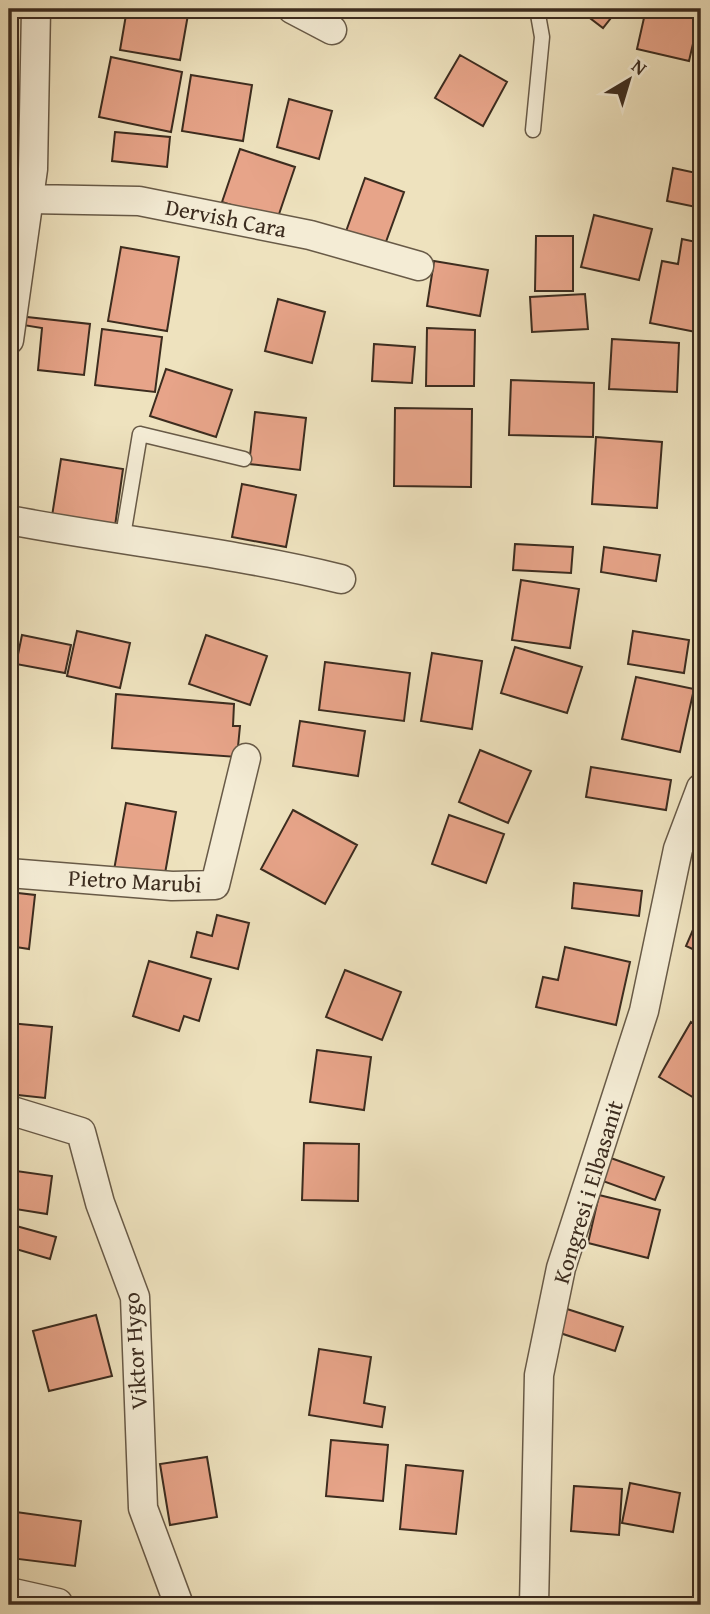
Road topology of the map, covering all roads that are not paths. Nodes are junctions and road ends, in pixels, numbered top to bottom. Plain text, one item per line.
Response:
1 (36, 9) edge
2 (292, 9) edge
3 (537, 9) edge
4 (332, 30) dead end
5 (533, 130) dead end
6 (29, 199) junction
7 (419, 266) dead end
8 (9, 340) edge
9 (244, 459) dead end
10 (9, 520) edge
11 (122, 542) junction
12 (341, 579) dead end
13 (246, 758) dead end
14 (701, 788) edge
15 (9, 873) edge
16 (9, 1111) edge
17 (9, 1592) edge
18 (58, 1603) dead end
19 (179, 1605) edge
20 (534, 1605) edge

1 - 6 street
2 - 4 street
3 - 5 lane
6 - 7 street, Dervish Cara
6 - 8 street
9 - 11 lane
10 - 11 street
11 - 12 street
13 - 15 street, Pietro Marubi
14 - 20 street, Kongresi i Elbasanit
16 - 19 street, Viktor Hygo
17 - 18 street

